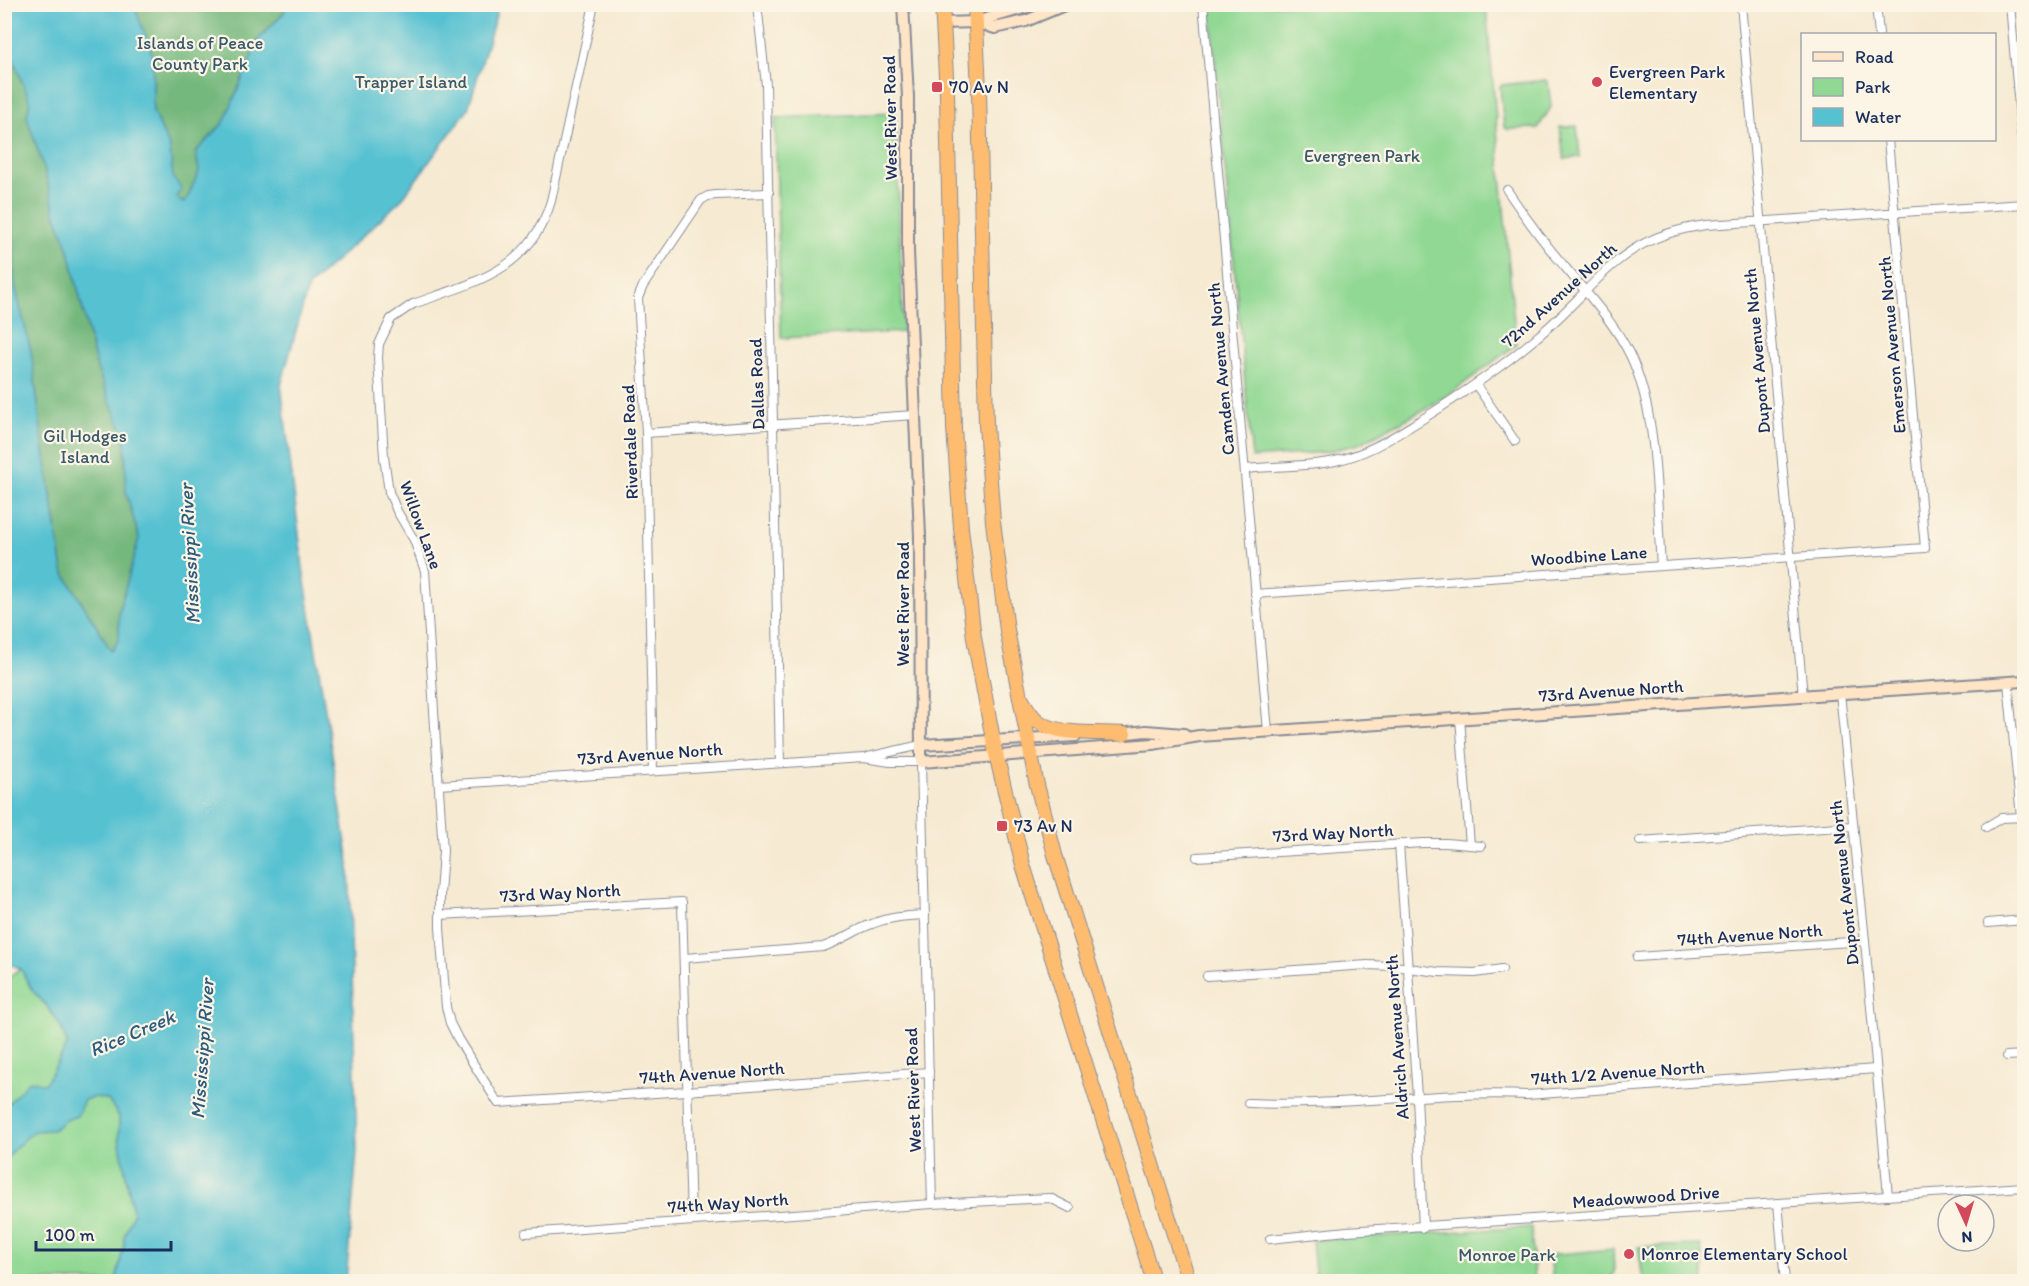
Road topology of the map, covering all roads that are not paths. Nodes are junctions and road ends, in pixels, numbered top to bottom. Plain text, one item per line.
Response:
1 (594, 4) edge
2 (757, 4) edge
3 (903, 4) edge
4 (942, 4) edge
5 (975, 4) edge
6 (1037, 4) edge
7 (1067, 4) edge
8 (1203, 4) edge
9 (1741, 4) edge
10 (1876, 4) edge
11 (2010, 4) edge
12 (976, 22) junction
13 (943, 23) junction
14 (1879, 33) edge
15 (1888, 141) edge
16 (2025, 164) edge
17 (1507, 190) dead end
18 (769, 193) junction
19 (2025, 204) edge
20 (1895, 213) junction
21 (1761, 222) junction
22 (1585, 291) junction
23 (1476, 385) junction
24 (915, 415) junction
25 (773, 424) junction
26 (646, 433) junction
27 (1515, 441) dead end
28 (1245, 469) junction
29 (1925, 548) joint
30 (1791, 558) junction
31 (1661, 566) junction
32 (1255, 594) junction
33 (2025, 681) edge
34 (2008, 682) junction
35 (1840, 693) junction
36 (1018, 694) junction
37 (1803, 696) junction
38 (1460, 718) junction
39 (1268, 731) junction
40 (1124, 734) junction
41 (1199, 736) junction
42 (1027, 739) junction
43 (993, 741) junction
44 (921, 745) junction
45 (1031, 755) junction
46 (997, 757) junction
47 (864, 758) junction
48 (921, 762) junction
49 (780, 763) junction
50 (653, 771) junction
51 (439, 785) junction
52 (2023, 817) edge
53 (1853, 826) junction
54 (1986, 827) dead end
55 (1640, 841) dead end
56 (1399, 844) junction
57 (1470, 845) junction
58 (1481, 846) dead end
59 (1197, 857) dead end
60 (440, 915) junction
61 (925, 915) junction
62 (2025, 920) edge
63 (1988, 922) dead end
64 (1865, 941) junction
65 (1637, 957) dead end
66 (685, 958) junction
67 (1407, 967) junction
68 (1502, 969) dead end
69 (1206, 976) dead end
70 (2025, 1055) edge
71 (2007, 1056) dead end
72 (1876, 1069) junction
73 (929, 1072) junction
74 (687, 1091) junction
75 (1418, 1096) junction
76 (498, 1103) joint
77 (1248, 1103) dead end
78 (2025, 1187) edge
79 (1888, 1196) junction
80 (1778, 1203) junction
81 (932, 1204) junction
82 (1070, 1208) dead end
83 (691, 1220) junction
84 (1423, 1228) junction
85 (526, 1233) dead end
86 (1270, 1239) dead end
87 (1154, 1281) edge
88 (1189, 1281) edge
89 (1785, 1281) edge

1 - 51 street, Willow Lane
2 - 18 street, Dallas Road
3 - 24 street, West River Road
4 - 13 highway
5 - 12 highway
6 - 12 street
7 - 12 street
8 - 28 street, Camden Avenue North
9 - 21 street, Dupont Avenue North
10 - 14 street
11 - 16 street
12 - 13 street
12 - 36 highway
13 - 43 highway
15 - 20 street, Emerson Avenue North
17 - 22 street
18 - 25 street, Dallas Road
18 - 26 street, Riverdale Road
19 - 20 street, 72nd Avenue North
20 - 21 street, 72nd Avenue North
20 - 29 street, Emerson Avenue North
21 - 22 street, 72nd Avenue North
21 - 30 street, Dupont Avenue North
22 - 23 street, 72nd Avenue North
22 - 31 street
23 - 27 street
23 - 28 street, 72nd Avenue North
24 - 25 street
24 - 44 street, West River Road
25 - 26 street
25 - 49 street, Dallas Road
26 - 50 street, Riverdale Road
28 - 32 street, Camden Avenue North
29 - 30 street, Woodbine Lane
30 - 31 street, Woodbine Lane
30 - 37 street, Dupont Avenue North
31 - 32 street, Woodbine Lane
32 - 39 street, Camden Avenue North
33 - 34 street, 73rd Avenue North
34 - 35 street, 73rd Avenue North
34 - 52 street
35 - 37 street, 73rd Avenue North
35 - 53 street, Dupont Avenue North
36 - 40 highway
36 - 42 highway
37 - 38 street, 73rd Avenue North
38 - 39 street, 73rd Avenue North
38 - 57 street
39 - 41 street, 73rd Avenue North
40 - 41 street, 73rd Avenue North
40 - 42 street, 73rd Avenue North
41 - 45 street, 73rd Avenue North
42 - 43 street, 73rd Avenue North
42 - 45 highway
43 - 44 street, 73rd Avenue North
43 - 46 highway
44 - 47 street, 73rd Avenue North
44 - 48 street, West River Road
45 - 46 street, 73rd Avenue North
45 - 88 highway
46 - 48 street, 73rd Avenue North
46 - 87 highway
47 - 48 street, 73rd Avenue North
47 - 49 street, 73rd Avenue North
48 - 61 street, West River Road
49 - 50 street, 73rd Avenue North
50 - 51 street, 73rd Avenue North
51 - 60 street, Willow Lane
52 - 54 street
53 - 55 street
53 - 64 street, Dupont Avenue North
56 - 57 street, 73rd Way North
56 - 59 street, 73rd Way North
56 - 67 street, Aldrich Avenue North
57 - 58 street, 73rd Way North
60 - 66 street, 73rd Way North
60 - 76 street, Willow Lane
61 - 66 street
61 - 73 street, West River Road
62 - 63 street
64 - 65 street, 74th Avenue North
64 - 72 street, Dupont Avenue North
66 - 74 street
67 - 68 street
67 - 69 street
67 - 75 street, Aldrich Avenue North
70 - 71 street
72 - 75 street, 74th 1/2 Avenue North
72 - 79 street, Dupont Avenue North
73 - 74 street, 74th Avenue North
73 - 81 street, West River Road
74 - 76 street, 74th Avenue North
74 - 83 street
75 - 77 street, 74th 1/2 Avenue North
75 - 84 street, Aldrich Avenue North
78 - 79 street, Meadowwood Drive
79 - 80 street, Meadowwood Drive
80 - 84 street, Meadowwood Drive
80 - 89 street
81 - 82 street, 74th Way North
81 - 83 street, 74th Way North
83 - 85 street, 74th Way North
84 - 86 street, Meadowwood Drive

